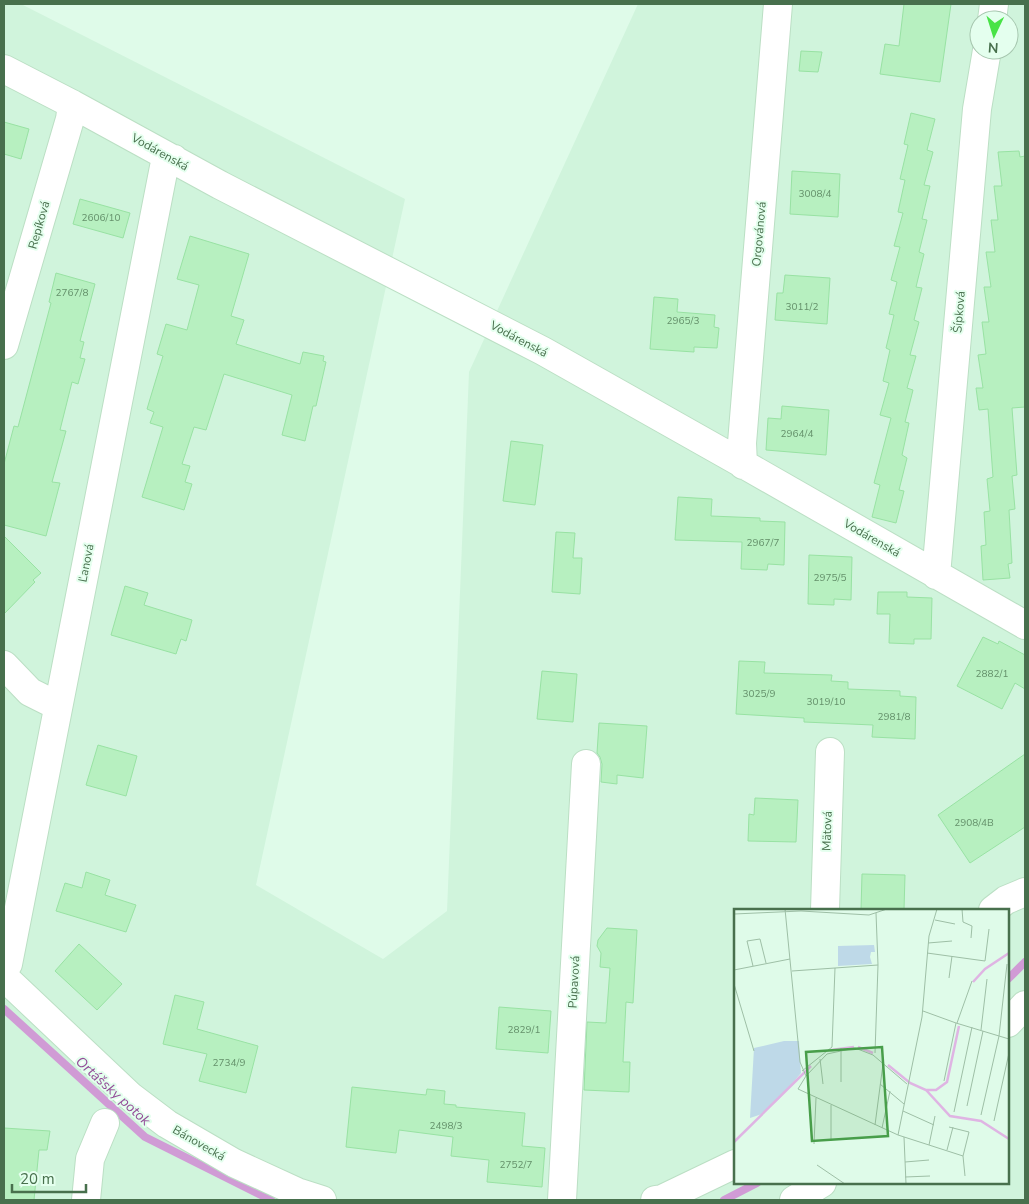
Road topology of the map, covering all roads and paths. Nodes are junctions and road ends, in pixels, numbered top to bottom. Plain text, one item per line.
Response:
1 (778, 4) edge
2 (985, 60) edge
3 (4, 69) edge
4 (72, 104) junction
5 (174, 159) junction
6 (4, 345) edge
7 (743, 464) junction
8 (936, 575) junction
9 (1025, 625) edge
10 (4, 665) edge
11 (58, 706) junction
12 (830, 752) dead end
13 (586, 764) dead end
14 (1025, 892) edge
15 (825, 909) edge
16 (995, 909) edge
17 (4, 970) edge
18 (4, 977) edge
19 (1025, 1005) edge
20 (1009, 1021) edge
21 (105, 1123) dead end
22 (734, 1164) edge
23 (820, 1184) edge
24 (86, 1200) edge
25 (322, 1200) edge
26 (562, 1200) edge
27 (655, 1200) edge
28 (794, 1200) edge

1 - 7 street, Orgovánová
2 - 8 street, Šípková
3 - 4 street, Vodárenská
4 - 5 street, Vodárenská
4 - 6 street, Repíková
5 - 7 street, Vodárenská
5 - 11 street, Ľanová
7 - 8 street, Vodárenská
8 - 9 street, Vodárenská
10 - 11 street
11 - 17 street, Ľanová
12 - 15 street, Mätová
13 - 26 street, Púpavová
14 - 16 street
18 - 25 street, Bánovecká
19 - 20 street
21 - 24 street
22 - 27 street
23 - 28 street

